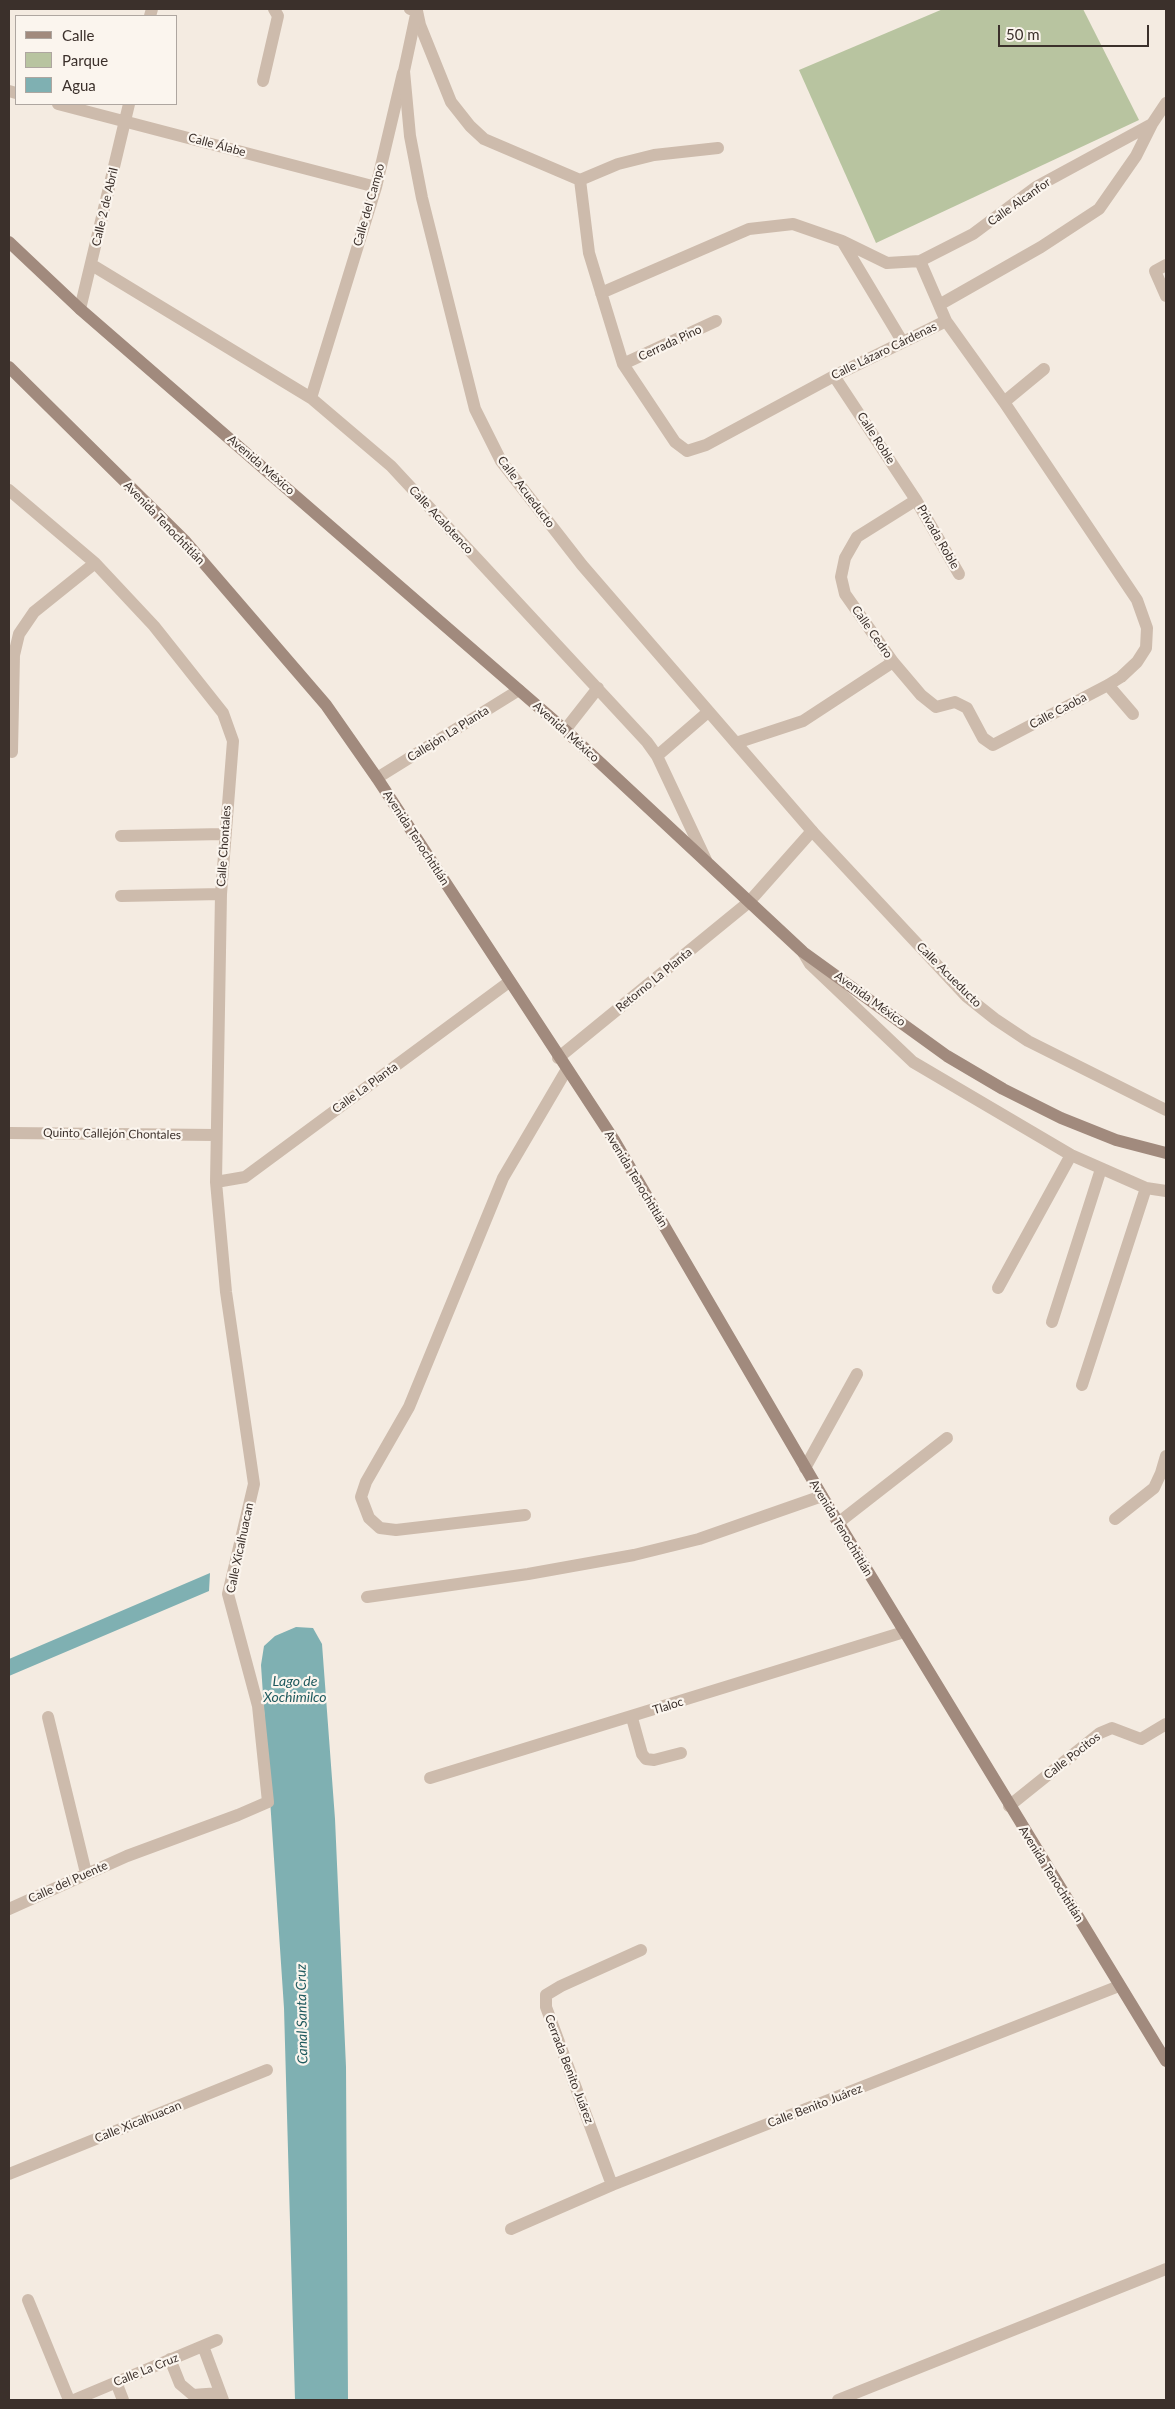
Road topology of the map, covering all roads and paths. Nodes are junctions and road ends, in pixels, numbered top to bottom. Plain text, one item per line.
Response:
1 (274, 9) edge
2 (415, 9) edge
3 (404, 71) junction
4 (264, 82) dead end
5 (1166, 103) edge
6 (62, 105) edge
7 (129, 105) edge
8 (125, 121) junction
9 (1152, 124) junction
10 (718, 148) dead end
11 (580, 180) junction
12 (376, 187) junction
13 (842, 241) junction
14 (9, 242) edge
15 (920, 261) junction
16 (92, 265) junction
17 (1166, 265) edge
18 (601, 293) junction
19 (1166, 296) edge
20 (939, 305) junction
21 (80, 309) junction
22 (716, 321) dead end
23 (946, 321) junction
24 (902, 341) junction
25 (623, 364) junction
26 (9, 367) edge
27 (1044, 369) dead end
28 (834, 376) junction
29 (311, 398) junction
30 (1004, 402) junction
31 (9, 490) edge
32 (916, 500) junction
33 (95, 563) junction
34 (960, 574) dead end
35 (893, 662) junction
36 (1121, 677) joint
37 (1108, 685) junction
38 (598, 688) junction
39 (519, 690) junction
40 (708, 712) junction
41 (1133, 714) dead end
42 (565, 730) junction
43 (736, 743) junction
44 (993, 745) joint
45 (12, 752) dead end
46 (657, 756) junction
47 (377, 778) junction
48 (812, 831) junction
49 (224, 834) junction
50 (121, 836) dead end
51 (706, 860) junction
52 (221, 894) junction
53 (121, 896) dead end
54 (748, 902) junction
55 (803, 952) junction
56 (509, 982) junction
57 (558, 1058) junction
58 (567, 1069) junction
59 (1166, 1110) edge
60 (9, 1133) edge
61 (216, 1135) junction
62 (1166, 1153) edge
63 (1071, 1155) junction
64 (1101, 1169) junction
65 (216, 1182) junction
66 (1146, 1188) junction
67 (1166, 1192) edge
68 (998, 1288) dead end
69 (226, 1292) joint
70 (1052, 1322) dead end
71 (857, 1374) dead end
72 (1082, 1385) dead end
73 (947, 1438) dead end
74 (1166, 1456) edge
75 (806, 1468) junction
76 (822, 1496) junction
77 (525, 1515) dead end
78 (1115, 1519) dead end
79 (838, 1523) junction
80 (367, 1596) dead end
81 (904, 1632) junction
82 (48, 1717) dead end
83 (632, 1718) junction
84 (1166, 1724) edge
85 (681, 1753) dead end
86 (430, 1778) dead end
87 (1009, 1806) junction
88 (127, 1856) joint
89 (86, 1873) junction
90 (9, 1908) edge
91 (641, 1950) dead end
92 (1119, 1986) junction
93 (1166, 2061) edge
94 (267, 2070) dead end
95 (9, 2174) edge
96 (612, 2185) junction
97 (511, 2229) dead end
98 (1166, 2269) edge
99 (28, 2300) dead end
100 (217, 2340) dead end
101 (203, 2346) junction
102 (170, 2360) junction
103 (116, 2382) junction
104 (222, 2397) edge
105 (69, 2400) edge
106 (74, 2400) edge
107 (123, 2400) edge
108 (838, 2400) edge

1 - 4 street
2 - 3 street, Calle del Campo
2 - 11 street
3 - 12 street, Calle del Campo
3 - 40 street, Calle Acueducto
5 - 9 street, Calle Alcanfor
6 - 8 street, Calle Álabe
7 - 8 street, Calle 2 de Abril
8 - 12 street, Calle Álabe
8 - 16 street, Calle 2 de Abril
9 - 15 street, Calle Alcanfor
9 - 20 street
10 - 11 street
11 - 18 street, Calle Lázaro Cárdenas
12 - 29 street, Calle del Campo
13 - 15 street
13 - 18 street
13 - 24 street
14 - 21 main road, Avenida México
15 - 20 street
16 - 21 street, Calle 2 de Abril
16 - 29 street, Calle Acalotenco
17 - 19 street
18 - 25 street, Calle Lázaro Cárdenas
20 - 23 street
21 - 39 main road, Avenida México
22 - 25 street, Cerrada Pino
23 - 24 street, Calle Lázaro Cárdenas
23 - 30 street, Calle Lázaro Cárdenas
24 - 28 street, Calle Lázaro Cárdenas
25 - 28 street, Calle Lázaro Cárdenas
26 - 47 main road, Avenida Tenochtitlán
27 - 30 street
28 - 32 street, Calle Roble
29 - 38 street, Calle Acalotenco
30 - 36 street, Calle Lázaro Cárdenas
31 - 33 street, Calle Chontales
32 - 34 street, Privada Roble
32 - 35 street, Calle Cedro
33 - 45 street
33 - 49 street, Calle Chontales
35 - 43 street
35 - 44 street, Calle Cedro
36 - 37 street, Calle Caoba
37 - 41 street
37 - 44 street, Calle Caoba
38 - 42 street
38 - 46 street, Calle Acalotenco
39 - 42 main road, Avenida México
39 - 47 street, Callejón La Planta
40 - 43 street, Calle Acueducto
40 - 46 street
42 - 51 main road, Avenida México
43 - 48 street, Calle Acueducto
46 - 51 street, Calle Acalotenco
47 - 56 main road, Avenida Tenochtitlán
48 - 54 street
48 - 59 street, Calle Acueducto
49 - 50 street
49 - 52 street, Calle Chontales
51 - 54 main road, Avenida México
52 - 53 street
52 - 61 street, Calle Chontales
54 - 55 main road, Avenida México
54 - 57 street, Retorno La Planta
55 - 62 main road, Avenida México
55 - 63 street
56 - 57 main road, Avenida Tenochtitlán
56 - 65 street, Calle La Planta
57 - 58 main road, Avenida Tenochtitlán
58 - 75 main road, Avenida Tenochtitlán
58 - 77 street
60 - 61 street, Quinto Callejón Chontales
61 - 65 street, Calle Chontales
63 - 64 street
63 - 68 street
64 - 66 street
64 - 70 street
65 - 69 street, Calle Chontales
66 - 67 street
66 - 72 street
69 - 88 street, Calle Xicalhuacan
71 - 75 street
73 - 79 street
74 - 78 street
75 - 76 main road, Avenida Tenochtitlán
76 - 79 main road, Avenida Tenochtitlán
76 - 80 street
79 - 81 main road, Avenida Tenochtitlán
81 - 83 street, Tlaloc
81 - 87 main road, Avenida Tenochtitlán
82 - 89 street
83 - 85 street
83 - 86 street, Tlaloc
84 - 87 street, Calle Pocitos
87 - 92 main road, Avenida Tenochtitlán
88 - 89 street, Calle del Puente
89 - 90 street, Calle del Puente
91 - 96 street, Cerrada Benito Juárez
92 - 93 main road, Avenida Tenochtitlán
92 - 96 street, Calle Benito Juárez
94 - 95 street, Calle Xicalhuacan
96 - 97 street, Calle Benito Juárez
98 - 108 street
99 - 105 street
100 - 101 street, Calle La Cruz
101 - 102 street, Calle La Cruz
101 - 104 street
102 - 103 street, Calle La Cruz
102 - 104 street
103 - 106 street, Calle La Cruz
103 - 107 street

